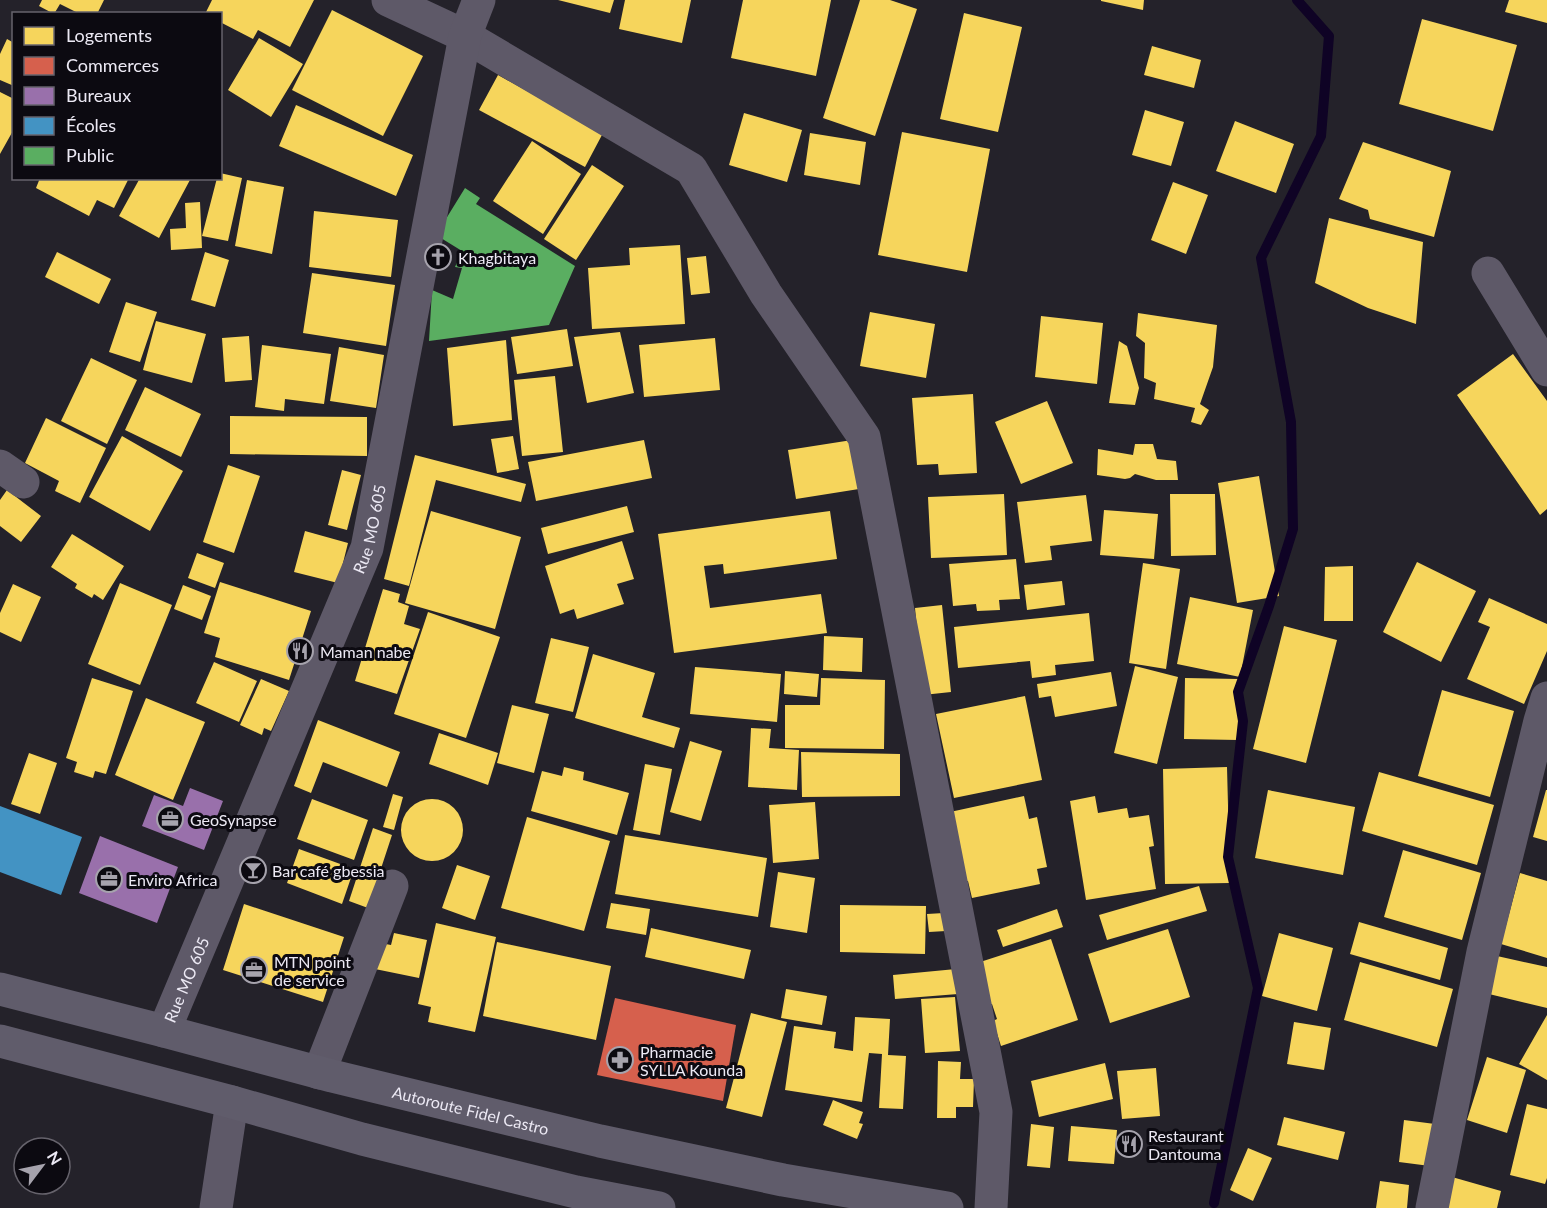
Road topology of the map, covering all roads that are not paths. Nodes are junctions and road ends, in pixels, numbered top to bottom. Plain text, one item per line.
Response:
1 (388, 0) edge
2 (479, 0) edge
3 (465, 36) junction
4 (1488, 273) dead end
5 (1547, 370) edge
6 (1547, 698) edge
7 (392, 886) dead end
8 (0, 989) edge
9 (164, 1031) junction
10 (0, 1041) edge
11 (319, 1073) junction
12 (232, 1102) junction
13 (216, 1208) edge
14 (659, 1208) edge
15 (947, 1208) edge
16 (991, 1208) edge
17 (1432, 1208) edge

1 - 3 street
2 - 3 street, Rue MO 605
3 - 9 street, Rue MO 605
3 - 16 street
4 - 5 street
6 - 17 street
7 - 11 street
8 - 9 highway, Autoroute Fidel Castro
9 - 11 highway, Autoroute Fidel Castro
10 - 12 highway
11 - 15 highway, Autoroute Fidel Castro
12 - 13 street
12 - 14 highway

